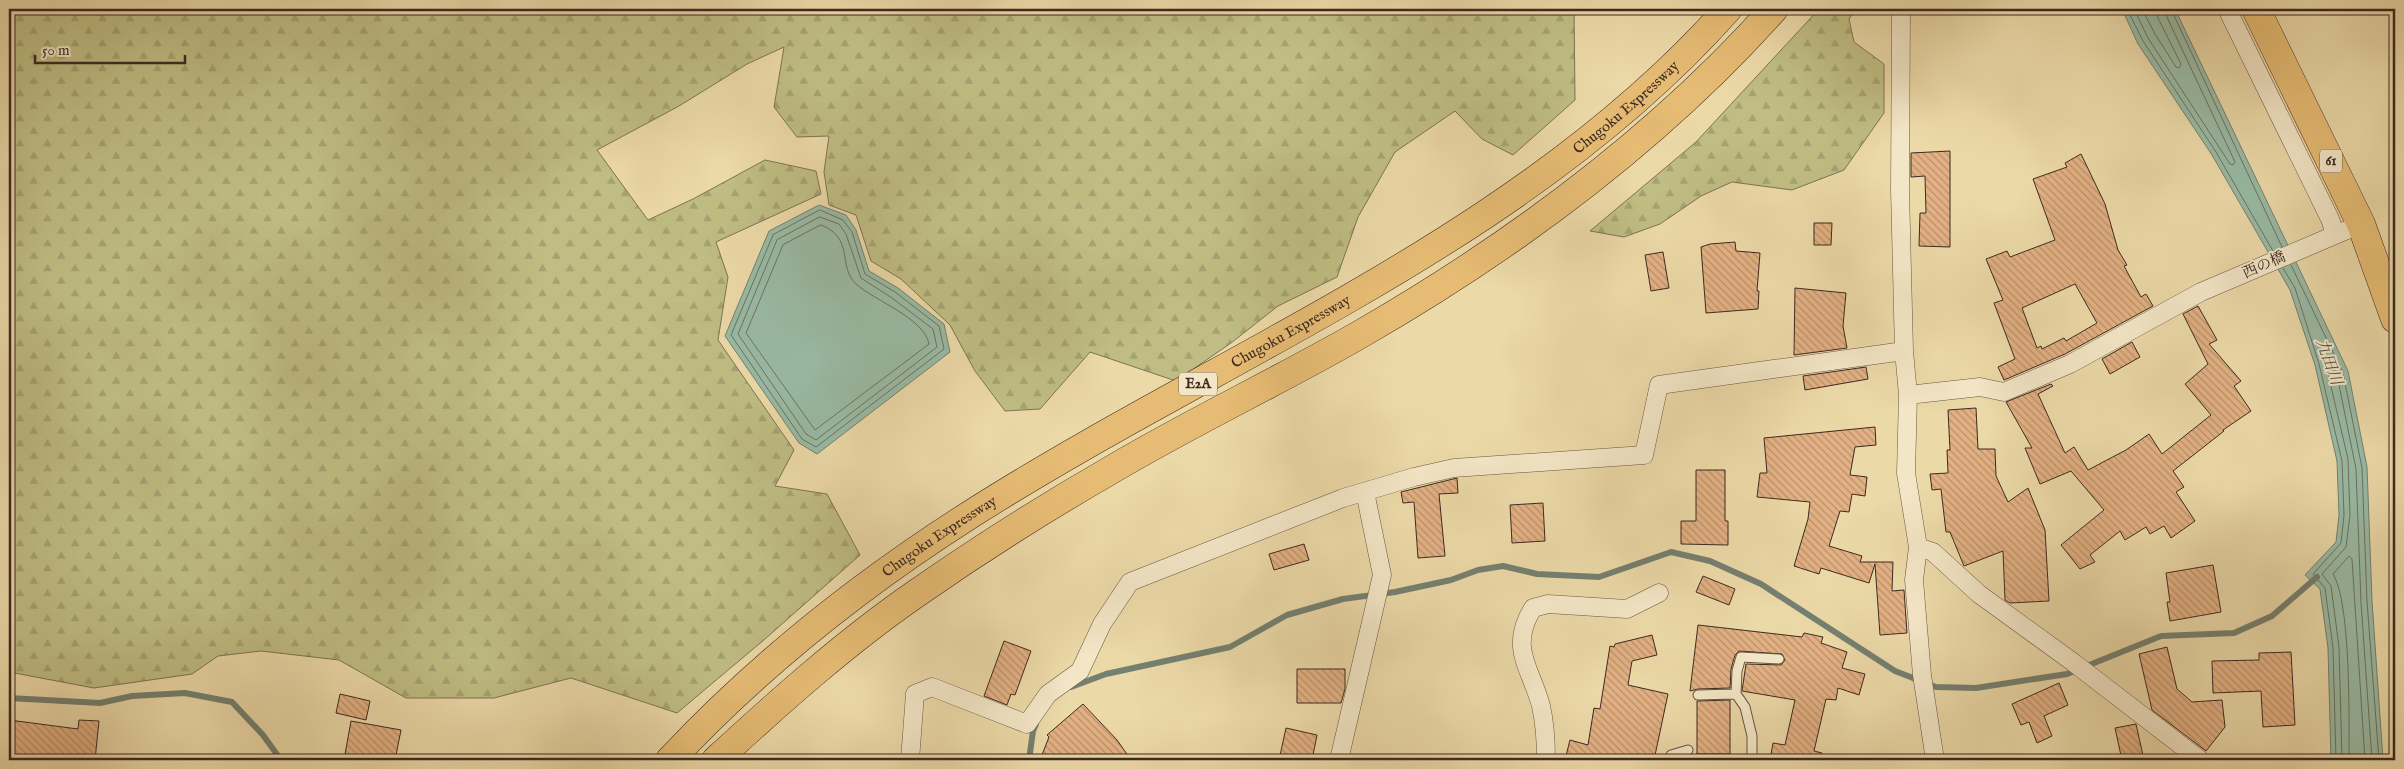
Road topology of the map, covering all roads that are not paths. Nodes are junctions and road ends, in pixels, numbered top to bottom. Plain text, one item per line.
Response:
1 (1728, 9) edge
2 (1774, 9) edge
3 (1901, 9) edge
4 (2227, 9) edge
5 (2256, 9) edge
6 (2361, 224) junction
7 (2331, 236) junction
8 (2395, 319) edge
9 (1904, 351) junction
10 (1908, 395) junction
11 (1365, 492) junction
12 (1918, 547) junction
13 (1659, 594) dead end
14 (1779, 659) dead end
15 (1736, 694) junction
16 (1698, 696) dead end
17 (1688, 750) dead end
18 (670, 760) edge
19 (716, 760) edge
20 (910, 760) edge
21 (1339, 760) edge
22 (1546, 760) edge
23 (1670, 760) edge
24 (1752, 760) edge
25 (1934, 760) edge
26 (2200, 760) edge

1 - 18 main road, Chugoku Expressway / E2A
2 - 19 main road, E2A
3 - 9 street
4 - 7 street
5 - 6 main road, 61
6 - 7 street, 西の橋
6 - 8 main road, 61
7 - 10 street, 西の橋
9 - 10 street
9 - 11 street
10 - 12 street
11 - 20 street
11 - 21 street
12 - 25 street
12 - 26 street
13 - 22 street
14 - 15 lane
15 - 16 lane
15 - 24 lane
17 - 23 lane

